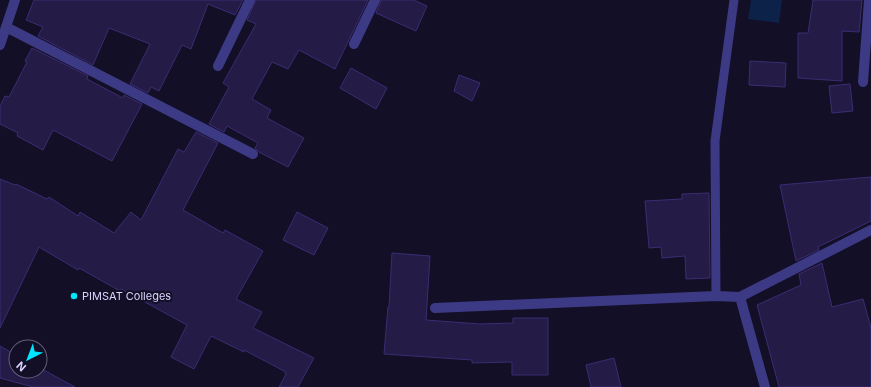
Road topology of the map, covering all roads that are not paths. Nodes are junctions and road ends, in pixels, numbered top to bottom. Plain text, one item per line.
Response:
1 (15, 0) edge
2 (250, 0) edge
3 (375, 0) edge
4 (734, 0) edge
5 (870, 1) edge
6 (6, 27) junction
7 (354, 44) dead end
8 (0, 45) edge
9 (218, 66) dead end
10 (863, 82) dead end
11 (253, 154) dead end
12 (871, 230) edge
13 (716, 296) junction
14 (740, 297) junction
15 (434, 308) dead end
16 (764, 387) edge

1 - 6 street
2 - 9 street
3 - 7 street
4 - 13 lane
5 - 10 street
6 - 8 street
6 - 11 street
12 - 14 street
13 - 14 street
13 - 15 street
14 - 16 street

